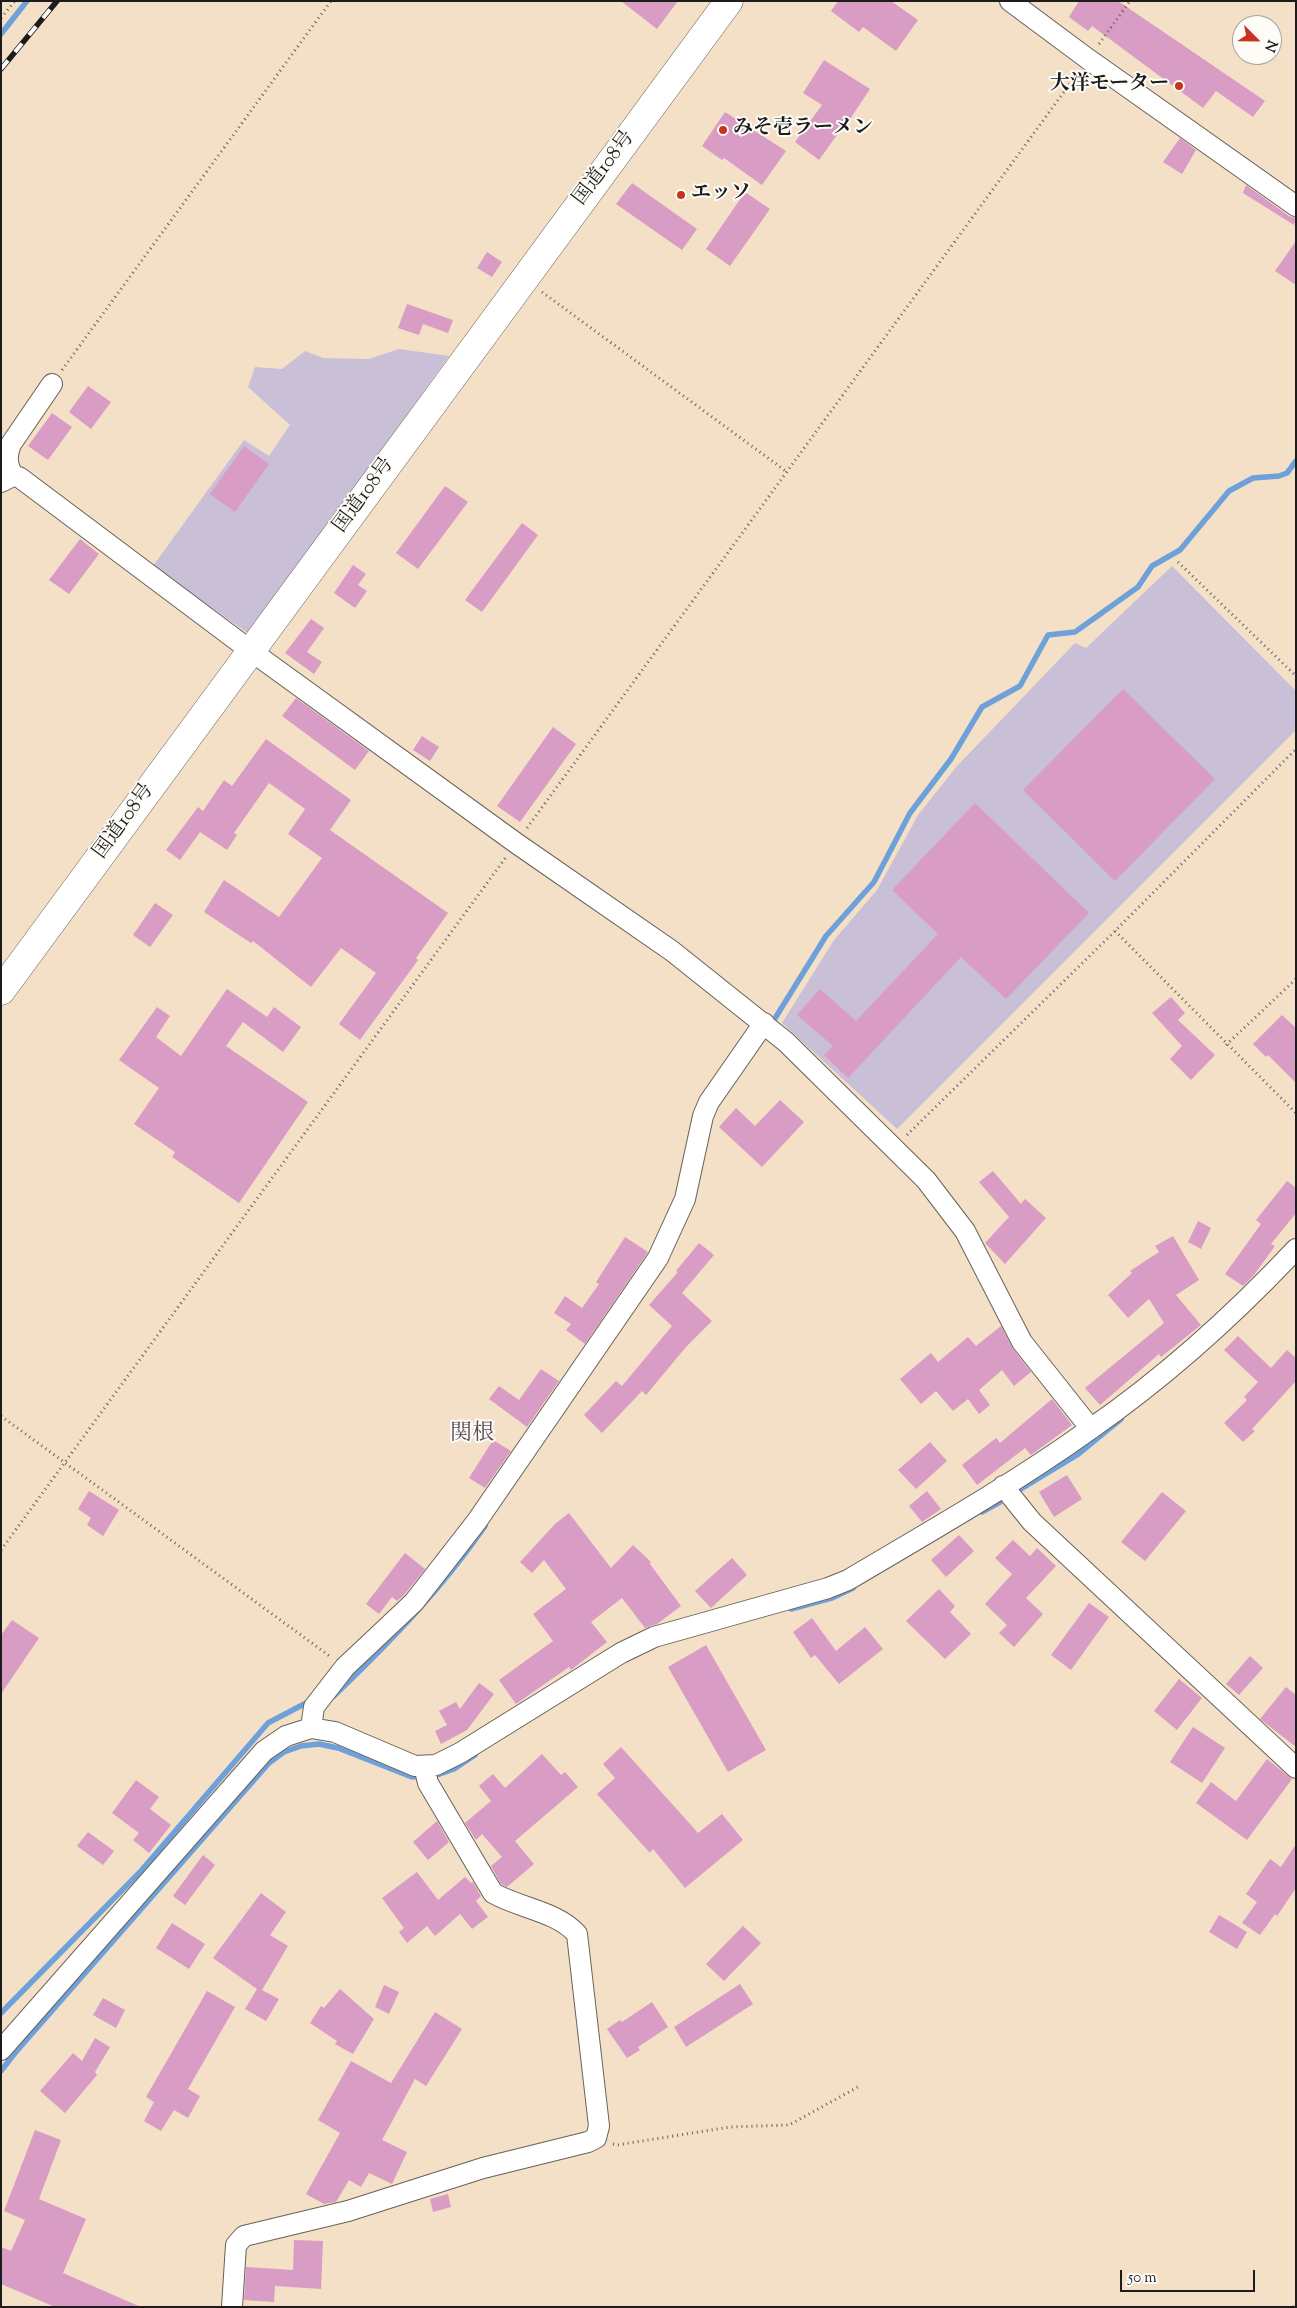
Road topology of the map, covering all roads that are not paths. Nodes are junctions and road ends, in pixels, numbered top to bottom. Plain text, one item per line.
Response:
1 (729, 1) edge
2 (1010, 1) edge
3 (1296, 206) edge
4 (52, 384) road end
5 (7, 479) edge
6 (251, 651) junction
7 (1, 991) edge
8 (764, 1024) junction
9 (1296, 1248) edge
10 (1090, 1429) junction
11 (1003, 1486) junction
12 (311, 1728) junction
13 (1296, 1768) edge
14 (426, 1773) junction
15 (1, 2050) edge
16 (232, 2307) edge

1 - 6 highway, 国道108号
2 - 3 street
4 - 5 street
5 - 6 street
6 - 7 highway, 国道108号
6 - 8 street
8 - 10 street
8 - 12 street
9 - 10 street
10 - 11 street
11 - 13 street
11 - 14 street
12 - 14 street
12 - 15 street
14 - 16 street

